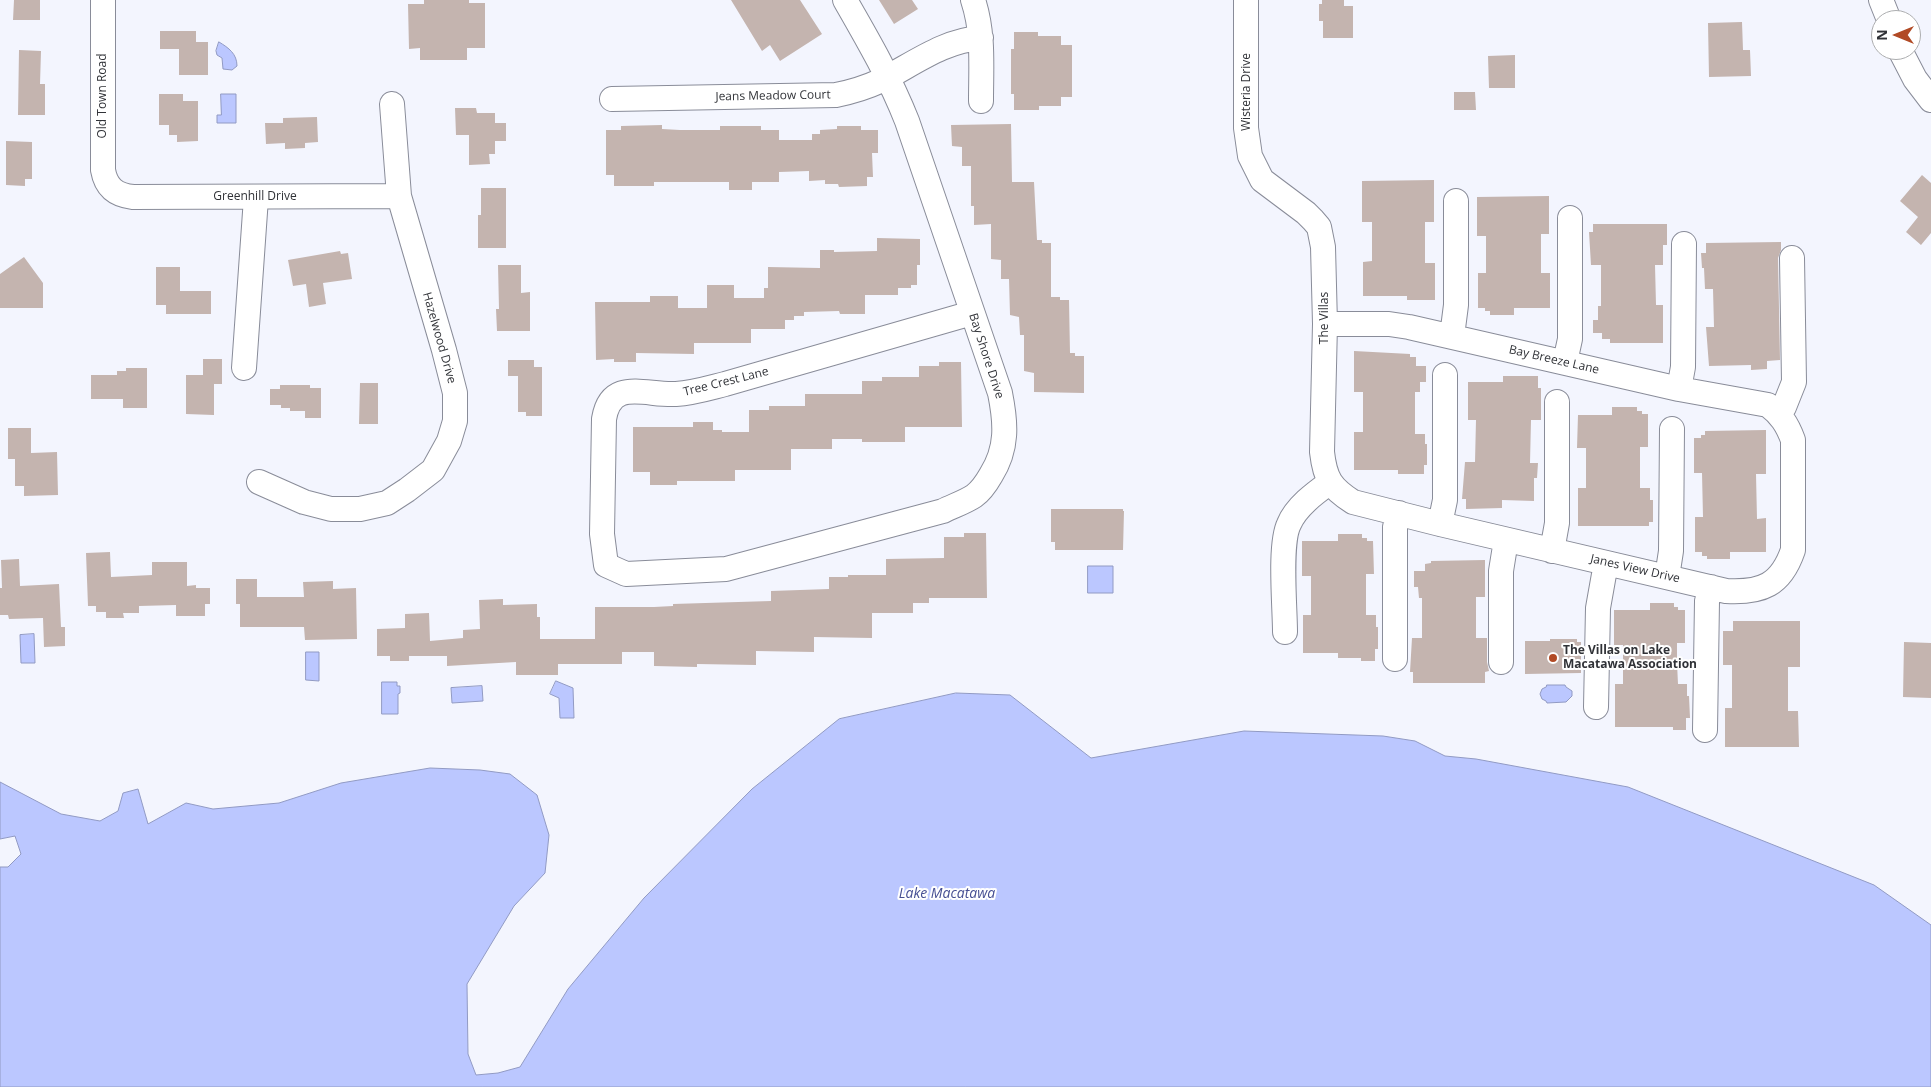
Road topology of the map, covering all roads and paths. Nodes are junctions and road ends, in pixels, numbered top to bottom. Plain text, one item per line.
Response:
1 (103, 0) edge
2 (845, 0) edge
3 (973, 0) edge
4 (1246, 0) edge
5 (981, 38) junction
6 (1905, 60) edge
7 (888, 77) junction
8 (612, 99) dead end
9 (1931, 100) edge
10 (981, 101) dead end
11 (392, 104) dead end
12 (1262, 180) joint
13 (112, 189) joint
14 (399, 196) junction
15 (256, 198) junction
16 (1456, 201) dead end
17 (1570, 218) dead end
18 (1684, 244) dead end
19 (1792, 258) dead end
20 (972, 313) junction
21 (1325, 324) junction
22 (1452, 336) junction
23 (1565, 362) junction
24 (244, 368) dead end
25 (1445, 375) dead end
26 (1679, 389) junction
27 (1558, 402) dead end
28 (1779, 414) junction
29 (1672, 429) dead end
30 (259, 482) dead end
31 (1329, 483) junction
32 (1399, 513) junction
33 (1440, 524) junction
34 (1506, 540) junction
35 (1552, 550) junction
36 (1606, 563) junction
37 (606, 565) joint
38 (1667, 577) junction
39 (1711, 587) junction
40 (1285, 632) dead end
41 (1395, 659) dead end
42 (1501, 662) dead end
43 (1596, 707) dead end
44 (1705, 730) dead end

1 - 13 street, Old Town Road
2 - 7 street, Bay Shore Drive
3 - 5 street
4 - 12 street, Wisteria Drive
5 - 7 street, Jeans Meadow Court
5 - 10 street
6 - 9 street
7 - 8 street, Jeans Meadow Court
7 - 20 street, Bay Shore Drive
11 - 14 street, Hazelwood Drive
12 - 21 street, The Villas
13 - 15 street, Greenhill Drive
14 - 15 street, Greenhill Drive
14 - 30 street, Hazelwood Drive
15 - 24 street
16 - 22 street
17 - 23 street
18 - 26 street
19 - 28 street
20 - 37 street, Tree Crest Lane
20 - 37 street, Bay Shore Drive
21 - 22 street, Bay Breeze Lane
21 - 31 street, The Villas
22 - 23 street, Bay Breeze Lane
23 - 26 street, Bay Breeze Lane
25 - 33 street
26 - 28 street, Bay Breeze Lane
27 - 35 street
28 - 39 street, Janes View Drive
29 - 38 street
31 - 32 street, Janes View Drive
31 - 40 street
32 - 33 street, Janes View Drive
32 - 41 street
33 - 34 street, Janes View Drive
34 - 35 street, Janes View Drive
34 - 42 street
35 - 36 street, Janes View Drive
36 - 38 street, Janes View Drive
36 - 43 street
38 - 39 street, Janes View Drive
39 - 44 street

